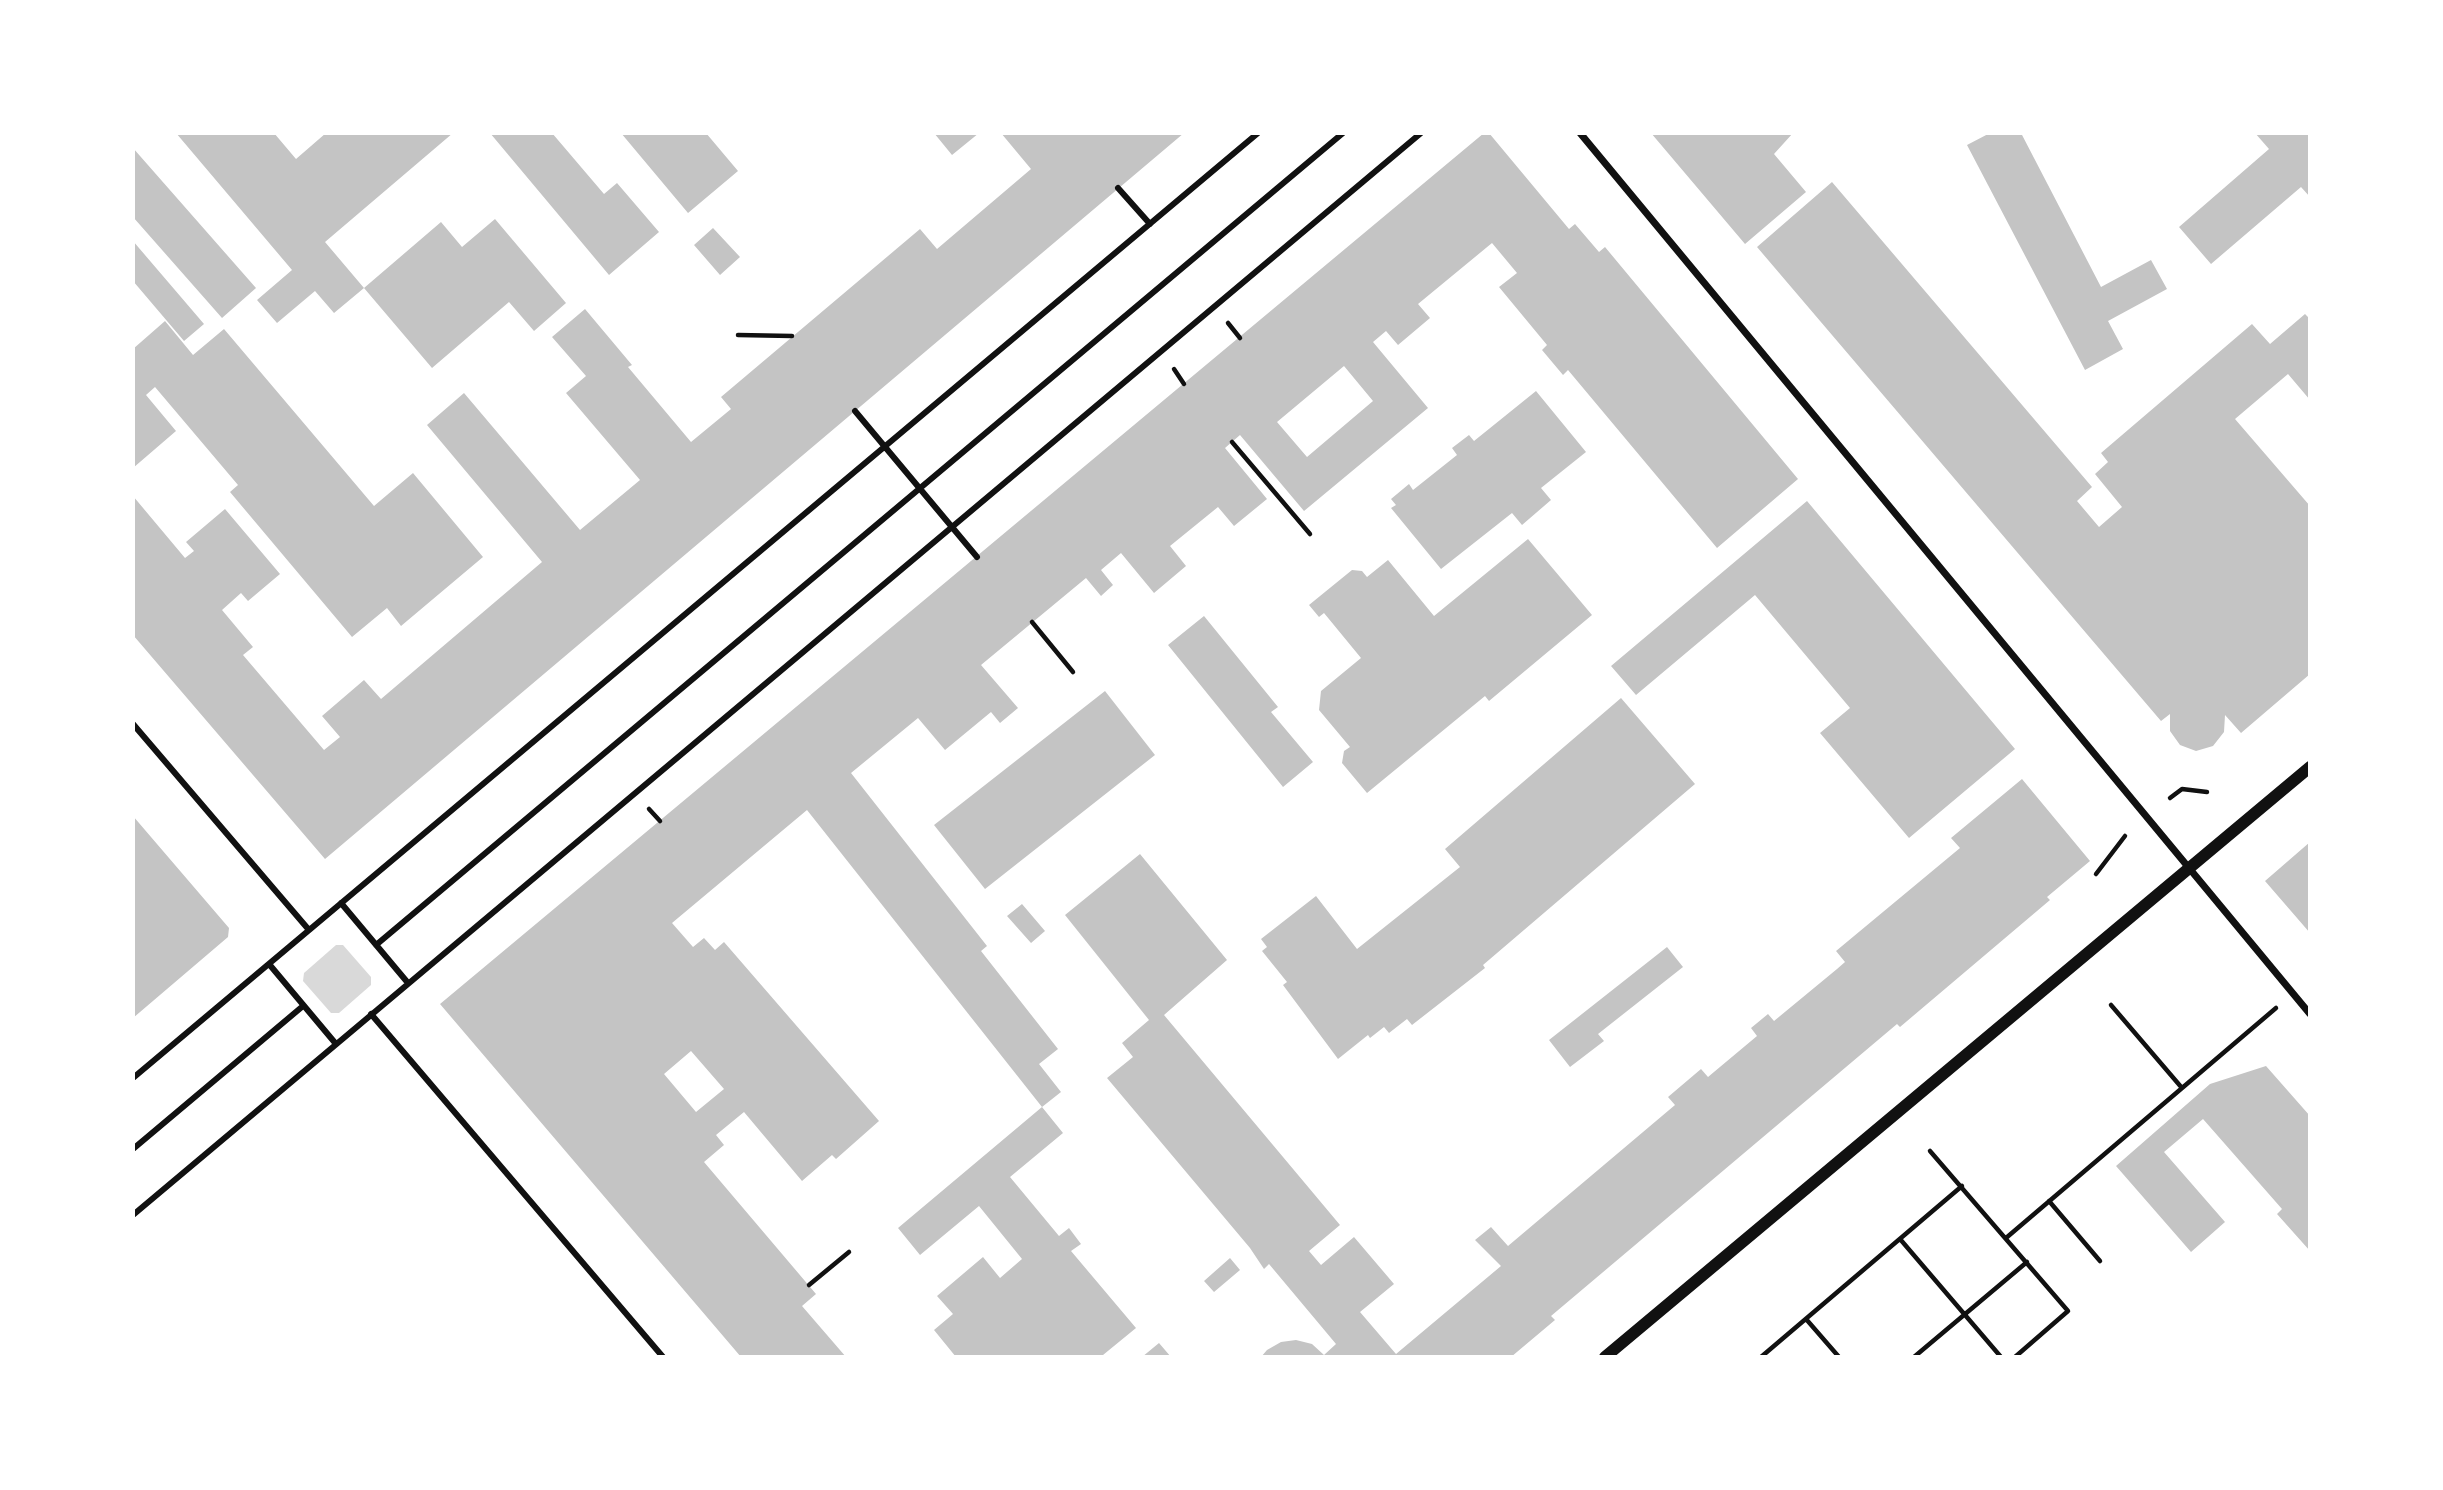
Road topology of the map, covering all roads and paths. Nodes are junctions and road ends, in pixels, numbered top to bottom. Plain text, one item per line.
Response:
1 (1258, 133) edge
2 (1343, 133) edge
3 (1421, 133) edge
4 (1580, 133) edge
5 (1118, 188) dead end
6 (1150, 223) junction
7 (738, 335) dead end
8 (792, 336) dead end
9 (855, 411) dead end
10 (1232, 442) dead end
11 (885, 447) junction
12 (920, 488) junction
13 (952, 527) junction
14 (1310, 534) dead end
15 (977, 557) dead end
16 (1032, 622) dead end
17 (1073, 672) dead end
18 (133, 724) edge
19 (2310, 768) edge
20 (2207, 792) dead end
21 (2170, 798) dead end
22 (2125, 836) dead end
23 (2190, 869) junction
24 (2096, 874) dead end
25 (341, 903) junction
26 (309, 930) junction
27 (376, 945) junction
28 (269, 964) junction
29 (408, 983) junction
30 (2293, 993) junction
31 (2111, 1005) dead end
32 (303, 1006) junction
33 (371, 1014) junction
34 (2310, 1014) edge
35 (336, 1044) junction
36 (133, 1078) edge
37 (2182, 1088) junction
38 (133, 1149) edge
39 (1930, 1151) dead end
40 (1962, 1186) junction
41 (2049, 1201) junction
42 (133, 1215) edge
43 (2006, 1238) junction
44 (1900, 1239) junction
45 (849, 1252) dead end
46 (2100, 1261) dead end
47 (2027, 1262) junction
48 (809, 1286) dead end
49 (1965, 1314) junction
50 (1806, 1318) junction
51 (663, 1357) edge
52 (1605, 1357) edge
53 (1761, 1357) edge
54 (1839, 1357) edge
55 (1914, 1357) edge
56 (2001, 1357) edge
57 (2015, 1357) edge

1 - 6 street
2 - 12 street
3 - 13 street
4 - 23 street
5 - 6 street
6 - 11 street
7 - 8 path
9 - 11 street
10 - 14 path
11 - 12 street
11 - 25 street
12 - 13 street
12 - 27 street
13 - 15 street
13 - 29 street
16 - 17 path
18 - 26 street
19 - 23 street
20 - 21 path
22 - 24 path
23 - 30 street
23 - 52 street
25 - 26 street
25 - 27 street
26 - 28 street
27 - 29 street
28 - 32 street
28 - 36 street
29 - 33 street
30 - 34 street
30 - 37 path
31 - 37 path
32 - 35 street
32 - 38 street
33 - 35 street
33 - 51 street
35 - 42 street
37 - 41 path
39 - 40 path
40 - 43 path
40 - 44 path
41 - 43 path
41 - 46 path
43 - 47 path
44 - 49 path
44 - 50 path
45 - 48 path
47 - 49 path
47 - 57 path
49 - 55 path
49 - 56 path
50 - 53 path
50 - 54 path

